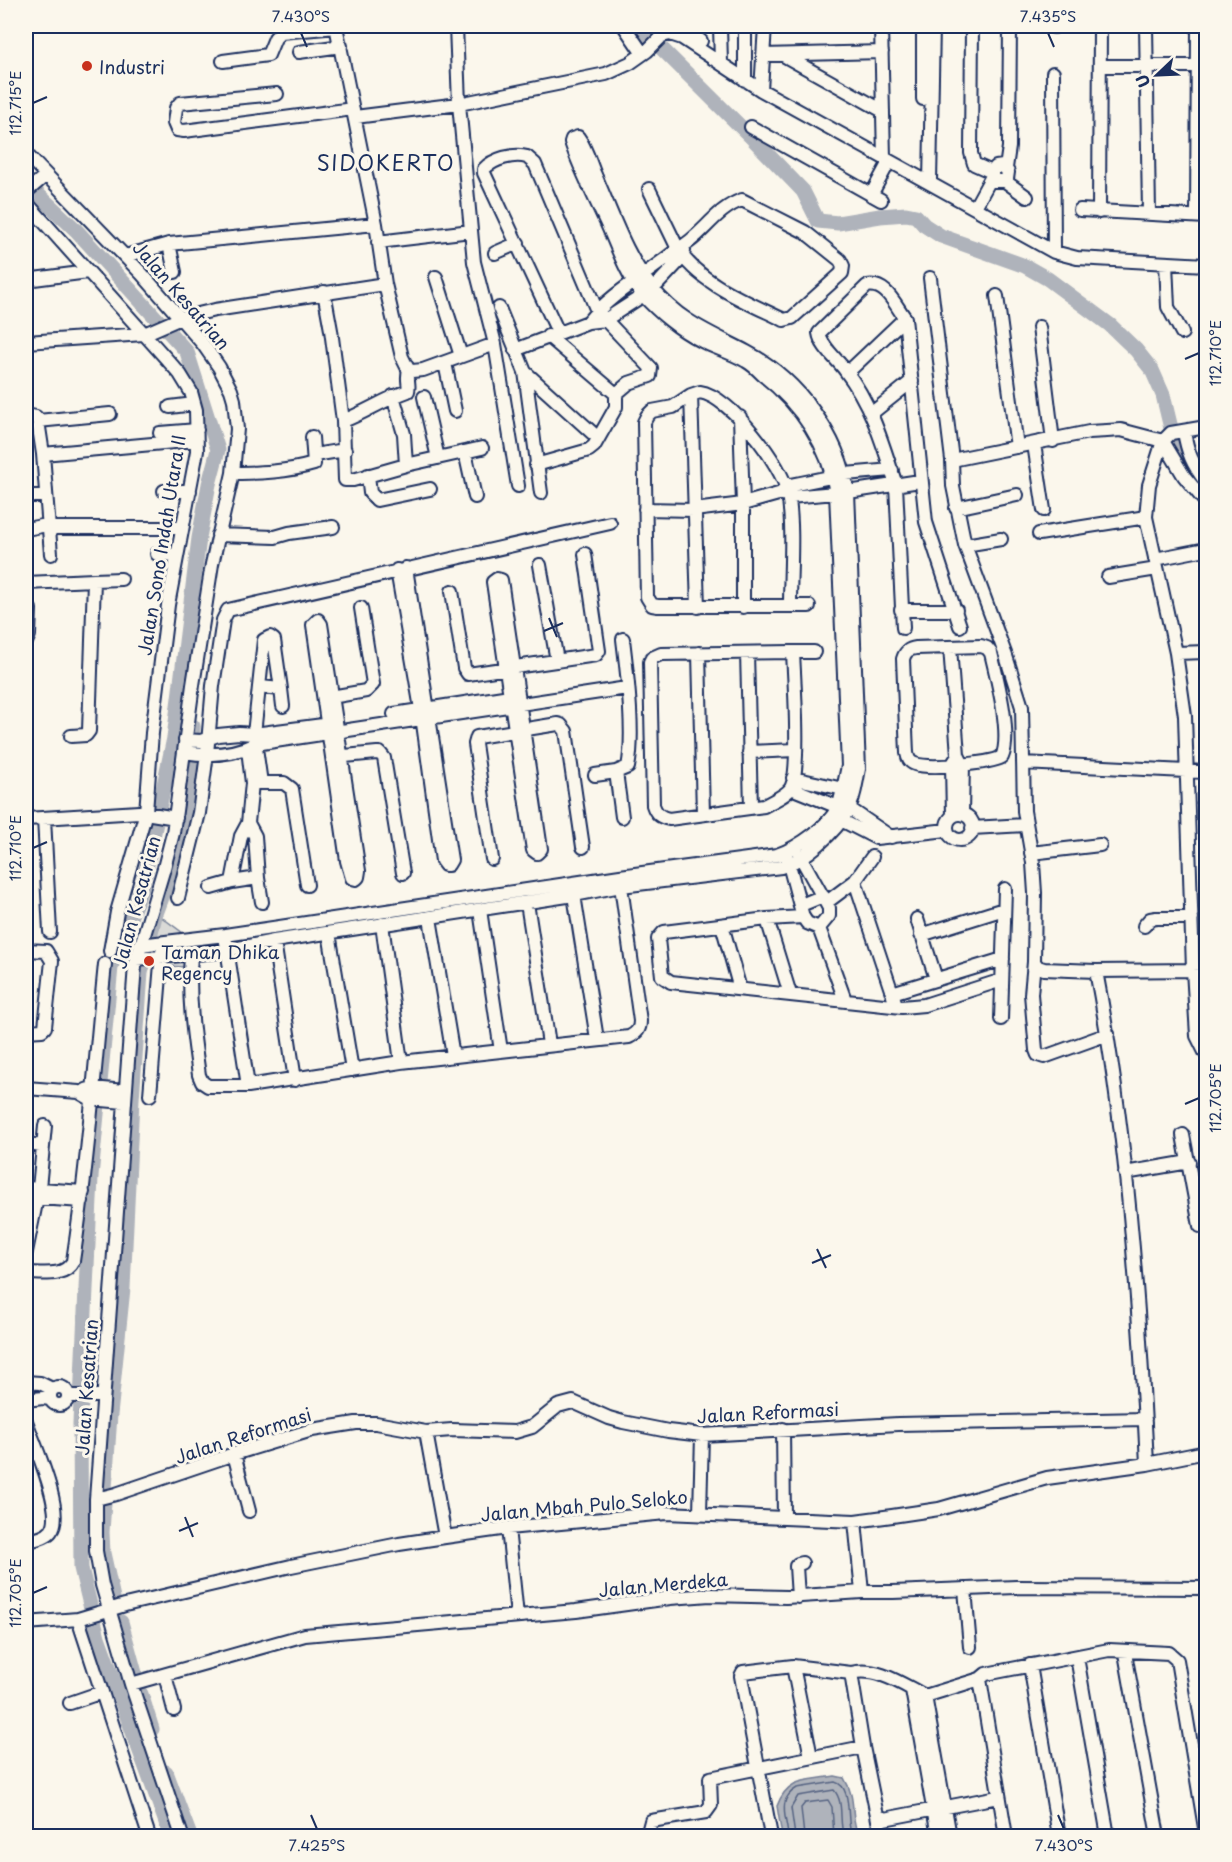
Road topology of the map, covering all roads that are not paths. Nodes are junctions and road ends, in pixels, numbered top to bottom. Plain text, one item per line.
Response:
1 (337, 26) edge
2 (456, 26) edge
3 (624, 26) edge
4 (720, 26) edge
5 (745, 26) edge
6 (765, 26) edge
7 (881, 26) edge
8 (923, 26) edge
9 (933, 26) edge
10 (972, 26) edge
11 (1010, 26) edge
12 (1100, 26) edge
13 (1146, 26) edge
14 (1198, 26) edge
15 (682, 31) edge
16 (1202, 44) edge
17 (341, 46) junction
18 (300, 52) dead end
19 (882, 52) junction
20 (645, 53) junction
21 (763, 55) junction
22 (782, 55) junction
23 (720, 59) junction
24 (223, 61) dead end
25 (1100, 66) junction
26 (1146, 66) junction
27 (1198, 66) junction
28 (1053, 73) dead end
29 (746, 80) junction
30 (1202, 87) edge
31 (760, 90) junction
32 (277, 94) dead end
33 (459, 104) junction
34 (883, 111) junction
35 (354, 113) junction
36 (751, 127) dead end
37 (927, 127) junction
38 (26, 154) edge
39 (887, 160) junction
40 (998, 176) junction
41 (44, 177) junction
42 (926, 180) junction
43 (649, 189) dead end
44 (26, 192) edge
45 (1027, 197) dead end
46 (26, 202) edge
47 (978, 209) junction
48 (1080, 210) dead end
49 (606, 212) junction
50 (1099, 212) junction
51 (1149, 213) junction
52 (1202, 216) edge
53 (376, 224) junction
54 (471, 231) junction
55 (378, 242) junction
56 (518, 243) junction
57 (169, 244) junction
58 (681, 250) junction
59 (1054, 252) junction
60 (495, 253) dead end
61 (125, 256) junction
62 (1166, 263) junction
63 (1206, 265) edge
64 (88, 272) junction
65 (175, 272) dead end
66 (436, 277) dead end
67 (638, 278) junction
68 (930, 278) dead end
69 (26, 280) edge
70 (385, 284) junction
71 (324, 292) junction
72 (648, 292) junction
73 (997, 296) dead end
74 (499, 308) dead end
75 (601, 315) junction
76 (905, 318) junction
77 (176, 320) junction
78 (1039, 327) dead end
79 (147, 333) junction
80 (1182, 333) dead end
81 (553, 334) junction
82 (26, 342) edge
83 (495, 344) junction
84 (515, 350) junction
85 (461, 356) junction
86 (445, 363) junction
87 (761, 367) junction
88 (409, 370) junction
89 (525, 372) junction
90 (847, 373) junction
91 (912, 381) junction
92 (616, 393) junction
93 (692, 395) junction
94 (393, 396) junction
95 (424, 397) dead end
96 (194, 404) junction
97 (170, 407) dead end
98 (455, 411) dead end
99 (872, 413) junction
100 (110, 414) dead end
101 (26, 415) edge
102 (740, 417) junction
103 (38, 421) junction
104 (344, 421) junction
105 (1206, 427) edge
106 (160, 433) dead end
107 (1175, 434) junction
108 (197, 435) junction
109 (312, 436) dead end
110 (598, 438) junction
111 (1053, 441) junction
112 (1034, 444) junction
113 (1017, 447) junction
114 (482, 448) dead end
115 (345, 450) junction
116 (465, 452) junction
117 (43, 454) junction
118 (314, 454) junction
119 (438, 458) junction
120 (952, 460) junction
121 (406, 465) junction
122 (536, 465) junction
123 (892, 470) junction
124 (233, 472) junction
125 (368, 475) junction
126 (839, 476) junction
127 (920, 481) junction
128 (1206, 482) edge
129 (896, 485) junction
130 (518, 486) dead end
131 (430, 489) dead end
132 (164, 491) dead end
133 (190, 491) junction
134 (786, 492) junction
135 (842, 492) junction
136 (541, 493) dead end
137 (1017, 495) dead end
138 (26, 496) edge
139 (46, 496) junction
140 (475, 497) dead end
141 (1203, 499) dead end
142 (743, 504) junction
143 (956, 508) junction
144 (645, 509) junction
145 (694, 510) junction
146 (1044, 510) dead end
147 (1146, 517) junction
148 (610, 523) dead end
149 (48, 527) junction
150 (333, 527) dead end
151 (182, 528) junction
152 (26, 529) edge
153 (1039, 534) dead end
154 (218, 535) junction
155 (1000, 539) dead end
156 (964, 545) junction
157 (1206, 549) edge
158 (51, 554) dead end
159 (157, 554) dead end
160 (585, 554) dead end
161 (177, 555) junction
162 (1156, 564) junction
163 (540, 566) dead end
164 (402, 569) junction
165 (1108, 577) dead end
166 (121, 579) dead end
167 (94, 580) junction
168 (26, 583) edge
169 (452, 591) dead end
170 (790, 606) junction
171 (809, 606) dead end
172 (698, 607) junction
173 (743, 607) junction
174 (361, 608) dead end
175 (501, 608) dead end
176 (30, 609) dead end
177 (901, 610) junction
178 (956, 610) junction
179 (960, 626) dead end
180 (903, 628) dead end
181 (848, 629) junction
182 (623, 639) dead end
183 (26, 642) edge
184 (950, 647) junction
185 (793, 652) junction
186 (814, 652) dead end
187 (1206, 652) edge
188 (699, 653) junction
189 (747, 653) junction
190 (1176, 653) junction
191 (557, 661) junction
192 (510, 669) junction
193 (627, 684) junction
194 (260, 687) junction
195 (281, 689) junction
196 (328, 698) junction
197 (515, 700) junction
198 (283, 706) dead end
199 (425, 713) junction
200 (332, 727) junction
201 (519, 731) junction
202 (71, 736) dead end
203 (253, 742) junction
204 (195, 747) junction
205 (795, 750) junction
206 (748, 752) junction
207 (337, 757) junction
208 (958, 762) junction
209 (1023, 763) junction
210 (1188, 771) junction
211 (616, 772) junction
212 (1206, 772) edge
213 (595, 775) dead end
214 (256, 783) junction
215 (792, 783) junction
216 (842, 790) junction
217 (855, 791) junction
218 (437, 796) dead end
219 (530, 800) dead end
220 (751, 807) junction
221 (840, 812) junction
222 (150, 813) junction
223 (703, 814) junction
224 (958, 815) junction
225 (173, 817) junction
226 (622, 817) dead end
227 (44, 818) junction
228 (26, 819) edge
229 (248, 823) junction
230 (1025, 825) junction
231 (972, 828) junction
232 (347, 829) dead end
233 (947, 830) junction
234 (1100, 845) dead end
235 (583, 847) dead end
236 (794, 853) junction
237 (1031, 853) junction
238 (872, 857) dead end
239 (492, 859) dead end
240 (790, 865) junction
241 (716, 870) junction
242 (403, 873) dead end
243 (258, 878) junction
244 (620, 881) junction
245 (855, 881) junction
246 (232, 882) junction
247 (607, 883) junction
248 (307, 885) dead end
249 (211, 888) dead end
250 (1005, 889) dead end
251 (574, 895) junction
252 (178, 898) dead end
253 (825, 899) junction
254 (262, 902) dead end
255 (527, 903) junction
256 (462, 906) junction
257 (449, 908) junction
258 (1004, 909) junction
259 (480, 910) junction
260 (802, 911) junction
261 (430, 918) junction
262 (1192, 918) junction
263 (767, 919) junction
264 (917, 919) dead end
265 (355, 923) junction
266 (382, 924) junction
267 (722, 925) junction
268 (1144, 926) dead end
269 (819, 928) junction
270 (51, 932) dead end
271 (329, 933) junction
272 (921, 935) junction
273 (220, 936) junction
274 (274, 941) junction
275 (150, 945) junction
276 (26, 950) edge
277 (110, 951) dead end
278 (223, 951) junction
279 (191, 955) junction
280 (148, 959) junction
281 (1003, 959) junction
282 (1034, 962) junction
283 (105, 964) dead end
284 (1193, 970) junction
285 (1096, 971) junction
286 (936, 980) junction
287 (1002, 980) junction
288 (740, 989) junction
289 (790, 994) junction
290 (894, 999) junction
291 (845, 1000) junction
292 (1201, 1008) edge
293 (1001, 1019) dead end
294 (26, 1031) edge
295 (1108, 1034) junction
296 (597, 1039) junction
297 (549, 1044) junction
298 (501, 1051) junction
299 (1206, 1054) edge
300 (453, 1056) junction
301 (401, 1062) junction
302 (352, 1070) junction
303 (295, 1080) junction
304 (248, 1086) junction
305 (26, 1088) edge
306 (95, 1094) junction
307 (150, 1095) dead end
308 (122, 1096) junction
309 (45, 1126) dead end
310 (1183, 1135) dead end
311 (26, 1144) edge
312 (43, 1146) junction
313 (1189, 1162) junction
314 (1125, 1173) junction
315 (26, 1188) edge
316 (34, 1194) edge
317 (83, 1196) junction
318 (1200, 1226) dead end
319 (26, 1252) edge
320 (26, 1273) edge
321 (26, 1382) edge
322 (51, 1394) junction
323 (100, 1396) junction
324 (26, 1400) edge
325 (1145, 1419) junction
326 (26, 1421) edge
327 (783, 1429) junction
328 (426, 1432) junction
329 (702, 1435) junction
330 (1206, 1452) edge
331 (234, 1454) junction
332 (1147, 1464) junction
333 (99, 1498) junction
334 (249, 1511) dead end
335 (700, 1513) junction
336 (784, 1518) junction
337 (855, 1521) junction
338 (508, 1528) junction
339 (445, 1537) junction
340 (26, 1540) edge
341 (802, 1563) dead end
342 (1206, 1588) edge
343 (965, 1589) junction
344 (862, 1592) junction
345 (798, 1597) junction
346 (112, 1609) junction
347 (517, 1616) junction
348 (81, 1618) junction
349 (26, 1623) edge
350 (970, 1647) dead end
351 (1125, 1653) junction
352 (1077, 1657) junction
353 (1030, 1665) junction
354 (793, 1666) junction
355 (851, 1673) junction
356 (165, 1675) junction
357 (980, 1679) junction
358 (136, 1682) junction
359 (912, 1690) junction
360 (98, 1694) junction
361 (925, 1696) junction
362 (70, 1703) dead end
363 (174, 1710) dead end
364 (863, 1747) junction
365 (811, 1757) junction
366 (758, 1768) junction
367 (998, 1797) junction
368 (939, 1808) junction
369 (877, 1815) junction
370 (1206, 1834) edge
371 (149, 1836) edge
372 (182, 1836) edge
373 (648, 1836) edge
374 (771, 1836) edge
375 (881, 1836) edge
376 (938, 1836) edge
377 (950, 1836) edge
378 (1006, 1836) edge
379 (1059, 1836) edge
380 (1108, 1836) edge
381 (1158, 1836) edge

1 - 17 street
1 - 24 street
2 - 33 street
3 - 20 street
4 - 23 street
5 - 29 street
6 - 21 street
7 - 19 street
8 - 37 street
9 - 37 street
10 - 40 street
11 - 40 street
12 - 25 street
13 - 26 street
14 - 16 street
15 - 20 street
15 - 23 street
16 - 27 street
17 - 18 street
17 - 35 street
19 - 22 street
19 - 34 street
20 - 33 street
21 - 22 street
21 - 31 street
22 - 34 street
23 - 29 street
25 - 26 street
25 - 50 street
26 - 27 street
26 - 51 street
27 - 30 street
28 - 59 street
29 - 31 street
30 - 52 street
31 - 39 street
32 - 35 street
33 - 35 street
33 - 54 street
34 - 39 street
35 - 53 street
36 - 39 street
37 - 42 street
38 - 41 street, Jalan Kesatrian
39 - 42 street
40 - 45 street
40 - 47 street
41 - 44 street
41 - 61 street, Jalan Kesatrian
42 - 47 street
43 - 58 street
46 - 64 street, Jalan Sono Indah Utara II
47 - 59 street
48 - 50 street
49 - 49 street
49 - 67 street
50 - 51 street
51 - 52 street
53 - 55 street
53 - 57 street
54 - 55 street
54 - 83 street
55 - 70 street
56 - 60 street
56 - 75 street
56 - 81 street
57 - 61 street
57 - 65 street
58 - 58 street
58 - 67 street
58 - 72 street
59 - 62 street
61 - 77 street, Jalan Kesatrian
62 - 63 street
62 - 80 street
64 - 69 street
64 - 79 street, Jalan Sono Indah Utara II
66 - 85 street
67 - 72 street
67 - 75 street
68 - 120 street
70 - 71 street
70 - 88 street
71 - 77 street
71 - 104 street
72 - 75 street
72 - 87 street
72 - 87 street
73 - 113 street
74 - 84 street
75 - 81 street
75 - 92 street
76 - 90 street
76 - 90 street
76 - 91 street
77 - 79 street
77 - 124 street, Jalan Kesatrian
78 - 111 street
79 - 82 street
79 - 96 street, Jalan Sono Indah Utara II
81 - 84 street
81 - 92 street
83 - 85 street
83 - 130 street
84 - 89 street
85 - 86 street
86 - 88 street
86 - 98 street
87 - 126 street
87 - 126 street
88 - 94 street
89 - 110 street
89 - 122 street
90 - 99 street
91 - 99 street
91 - 127 street
92 - 110 street
93 - 102 street
93 - 144 street
93 - 145 street
94 - 104 street
94 - 121 street
95 - 119 street
96 - 97 street
96 - 108 street, Jalan Sono Indah Utara II
99 - 123 street
100 - 103 street
101 - 103 street
102 - 134 street
102 - 142 street
103 - 117 street
104 - 115 street
105 - 107 street
106 - 108 street
107 - 111 street
107 - 128 street
107 - 141 street
107 - 147 street
108 - 117 street
108 - 133 street, Jalan Sono Indah Utara II
109 - 118 street
110 - 122 street
111 - 112 street
112 - 113 street
112 - 146 street
113 - 120 street
114 - 116 street
115 - 118 street
115 - 125 street
116 - 119 street
116 - 140 street
117 - 139 street
118 - 124 street
119 - 121 street
120 - 143 street
121 - 125 street
122 - 136 street
123 - 126 street
123 - 129 street
124 - 154 street, Jalan Kesatrian
125 - 131 street
126 - 134 street
126 - 135 street
127 - 129 street
127 - 178 street
129 - 135 street
129 - 177 street
132 - 133 street
133 - 151 street, Jalan Sono Indah Utara II
134 - 135 street
134 - 142 street
134 - 170 street
135 - 181 street
137 - 143 street
138 - 139 street
139 - 149 street
142 - 145 street
142 - 173 street
143 - 156 street
144 - 145 street
144 - 172 street
145 - 172 street
147 - 153 street
147 - 162 street
148 - 164 street
149 - 151 street
149 - 152 street
149 - 158 street
150 - 154 street
151 - 161 street, Jalan Sono Indah Utara II
154 - 204 street, Jalan Kesatrian
155 - 156 street
156 - 209 street
157 - 162 street
159 - 161 street
160 - 191 street
161 - 222 street, Jalan Sono Indah Utara II
162 - 165 street
162 - 190 street
163 - 191 street
164 - 199 street
164 - 204 street
166 - 167 street
167 - 168 street
167 - 202 street
169 - 192 street
170 - 171 street
170 - 173 street
172 - 173 street
174 - 196 street
175 - 192 street
176 - 183 street
177 - 178 street
177 - 180 street
178 - 179 street
181 - 216 street
181 - 217 street
182 - 193 street
184 - 208 street
184 - 208 street
184 - 208 street
185 - 186 street
185 - 189 street
185 - 205 street
187 - 190 street
188 - 189 street
188 - 223 street
188 - 223 street
189 - 206 street
190 - 210 street
191 - 192 street
192 - 197 street
193 - 197 street
193 - 211 street
194 - 195 street
194 - 195 street
194 - 203 street
195 - 198 street
196 - 196 street
196 - 200 street
197 - 199 street
197 - 201 street
199 - 200 street
199 - 218 street
200 - 203 street
200 - 207 street
201 - 219 street
201 - 235 street
201 - 239 street
203 - 204 street
203 - 204 street
203 - 214 street
204 - 225 street, Jalan Kesatrian
204 - 252 street
205 - 206 street
205 - 215 street
206 - 220 street
207 - 232 street
207 - 242 street
208 - 224 street
209 - 210 street
209 - 230 street
210 - 212 street
210 - 262 street
211 - 213 street
211 - 226 street
214 - 229 street
214 - 248 street
215 - 216 street
215 - 220 street
215 - 221 street
216 - 217 street
216 - 221 street
217 - 221 street
220 - 223 street
221 - 233 street
221 - 236 street
222 - 225 street
222 - 227 street
222 - 277 street, Jalan Sono Indah Utara II
224 - 231 street
224 - 233 street
225 - 275 street, Jalan Kesatrian
227 - 228 street
227 - 270 street
229 - 243 street
229 - 246 street
230 - 231 street
230 - 237 street
231 - 233 street
234 - 237 street
236 - 240 street
236 - 241 street
236 - 253 street
237 - 282 street
238 - 245 street
240 - 241 street
240 - 260 street
241 - 244 street
243 - 246 street
243 - 254 street
244 - 247 street
244 - 296 street
245 - 253 street
245 - 290 street
246 - 249 street
247 - 251 street
247 - 256 street
250 - 258 street
251 - 255 street
251 - 296 street
253 - 260 street
253 - 269 street
255 - 259 street
255 - 297 street
256 - 257 street
256 - 259 street
257 - 261 street
257 - 265 street
258 - 272 street
258 - 281 street
259 - 298 street
260 - 263 street
260 - 269 street
261 - 266 street
261 - 300 street
262 - 268 street
262 - 284 street
263 - 267 street
263 - 289 street
264 - 272 street
265 - 266 street
265 - 271 street
265 - 273 street
266 - 301 street
267 - 288 street
267 - 288 street
269 - 291 street
271 - 274 street
271 - 302 street
272 - 286 street
273 - 275 street
273 - 278 street
274 - 278 street
274 - 303 street
275 - 280 street, Jalan Kesatrian
275 - 280 street
276 - 294 street
278 - 279 street
278 - 304 street
279 - 280 street
279 - 304 street
280 - 307 street
280 - 308 street, Jalan Kesatrian
281 - 286 street
281 - 287 street
282 - 285 street
282 - 295 street
283 - 306 street
284 - 285 street
284 - 292 street
285 - 295 street
286 - 290 street
287 - 290 street
287 - 293 street
288 - 289 street
289 - 291 street
290 - 291 street
292 - 299 street
295 - 314 street
296 - 297 street
297 - 298 street
298 - 300 street
300 - 301 street
301 - 302 street
302 - 303 street
303 - 304 street
305 - 306 street
306 - 308 street
306 - 317 street
308 - 323 street, Jalan Kesatrian
309 - 312 street
310 - 313 street
311 - 312 street
312 - 316 street
313 - 314 street
313 - 318 street
314 - 325 street
315 - 316 street
316 - 317 street
316 - 319 street
317 - 320 street
321 - 322 street
322 - 323 street
322 - 324 street
323 - 333 street, Jalan Kesatrian
325 - 327 street, Jalan Reformasi
325 - 332 street
326 - 340 street
327 - 329 street, Jalan Reformasi
327 - 336 street
328 - 329 street, Jalan Reformasi
328 - 331 street, Jalan Reformasi
328 - 339 street
329 - 335 street
330 - 332 street, Jalan Mbah Pulo Seloko
331 - 333 street, Jalan Reformasi
331 - 334 street
332 - 337 street, Jalan Mbah Pulo Seloko
333 - 346 street, Jalan Kesatrian
335 - 336 street, Jalan Mbah Pulo Seloko
335 - 338 street, Jalan Mbah Pulo Seloko
336 - 337 street, Jalan Mbah Pulo Seloko
337 - 344 street
338 - 339 street, Jalan Mbah Pulo Seloko
338 - 347 street
339 - 346 street, Jalan Mbah Pulo Seloko
341 - 345 street
342 - 343 street, Jalan Merdeka
343 - 344 street, Jalan Merdeka
343 - 350 street
344 - 345 street, Jalan Merdeka
345 - 347 street, Jalan Merdeka
346 - 348 street, Jalan Mbah Pulo Seloko
346 - 358 street, Jalan Kesatrian
347 - 356 street, Jalan Merdeka
348 - 349 street, Jalan Mbah Pulo Seloko
348 - 360 street
351 - 352 street
351 - 370 street
351 - 381 street
352 - 353 street
352 - 380 street
353 - 357 street
353 - 379 street
354 - 355 street
354 - 365 street
354 - 366 street
355 - 359 street
355 - 364 street
356 - 358 street, Jalan Merdeka
356 - 363 street
357 - 361 street
357 - 367 street
358 - 372 street, Jalan Kesatrian
359 - 361 street
359 - 368 street
360 - 362 street
360 - 371 street
361 - 368 street
364 - 365 street
364 - 369 street
365 - 366 street
366 - 373 street
366 - 374 street
367 - 368 street
367 - 378 street
368 - 369 street
368 - 376 street
368 - 377 street
369 - 375 street

